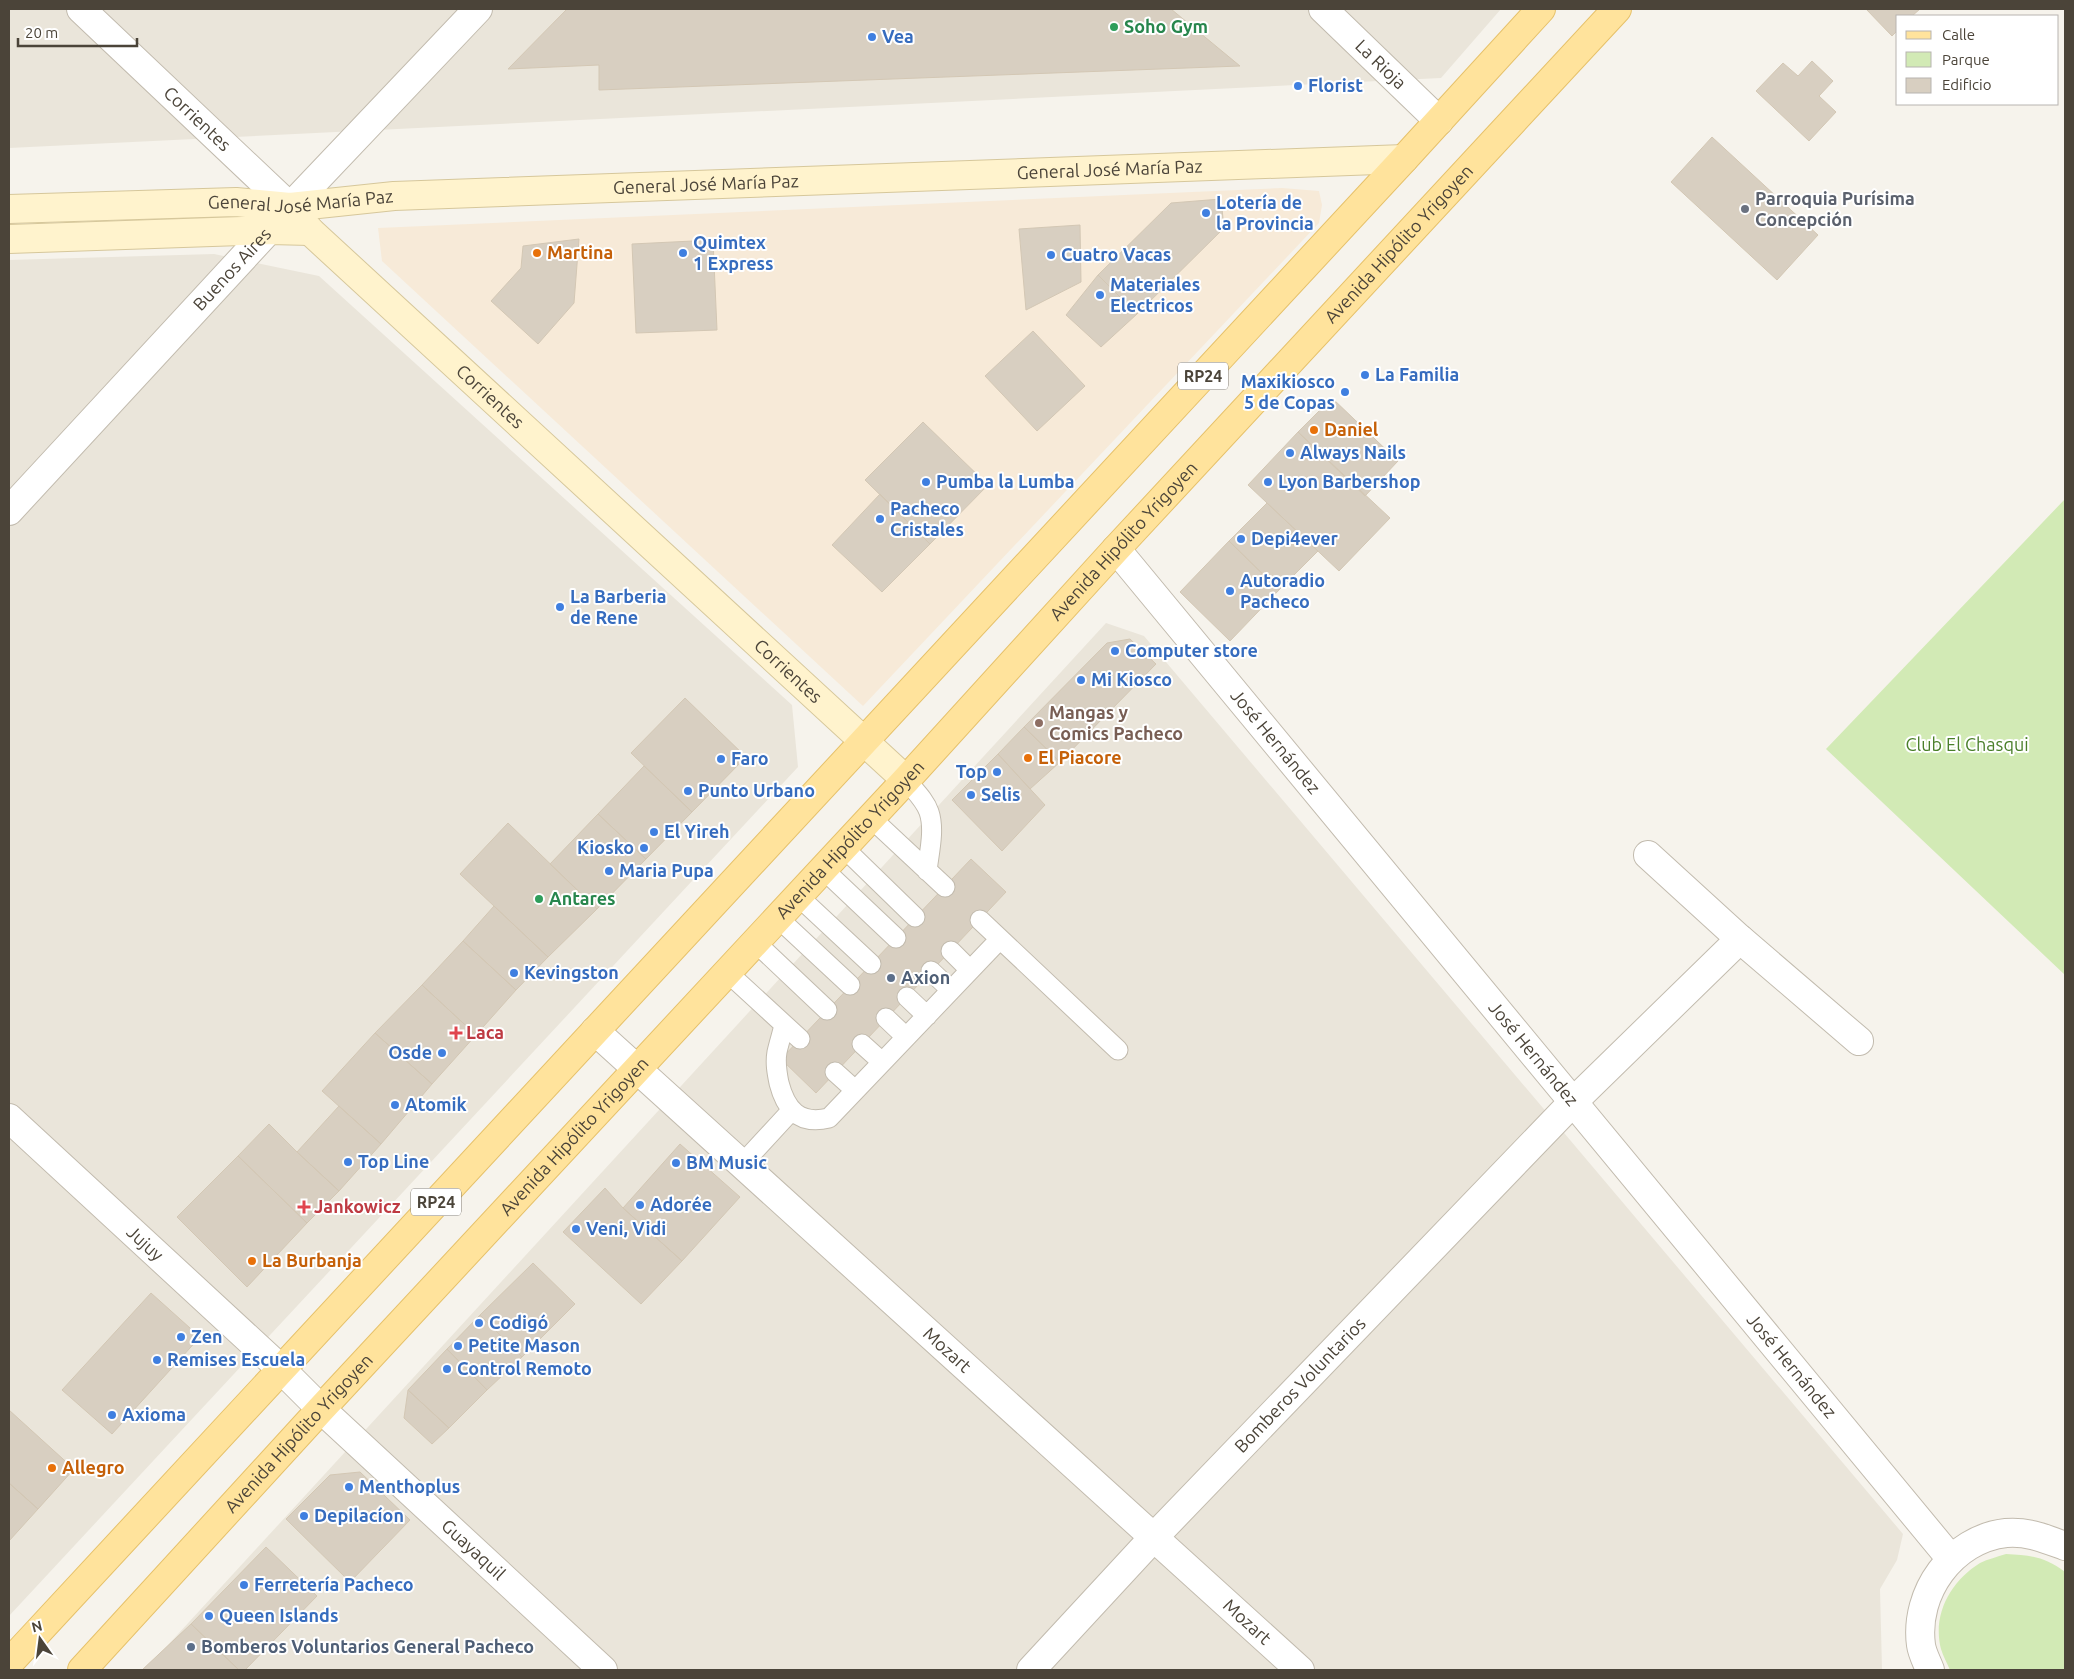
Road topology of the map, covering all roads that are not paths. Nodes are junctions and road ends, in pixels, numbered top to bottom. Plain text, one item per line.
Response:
1 (81, 9) edge
2 (478, 9) edge
3 (1323, 9) edge
4 (1541, 9) edge
5 (1617, 9) edge
6 (1439, 121) junction
7 (1404, 159) junction
8 (290, 207) junction
9 (9, 209) edge
10 (270, 230) junction
11 (310, 231) junction
12 (9, 239) edge
13 (9, 511) edge
14 (1116, 550) junction
15 (863, 741) junction
16 (906, 780) junction
17 (871, 818) junction
18 (844, 847) junction
19 (1648, 855) dead end
20 (823, 869) junction
21 (927, 871) junction
22 (945, 887) dead end
23 (798, 896) junction
24 (915, 917) dead end
25 (778, 918) junction
26 (980, 920) dead end
27 (896, 938) dead end
28 (1000, 938) junction
29 (1740, 939) junction
30 (755, 942) junction
31 (950, 951) dead end
32 (871, 964) dead end
33 (970, 970) junction
34 (931, 971) dead end
35 (727, 972) junction
36 (850, 985) dead end
37 (951, 990) junction
38 (907, 997) dead end
39 (827, 1010) dead end
40 (927, 1016) junction
41 (886, 1018) dead end
42 (784, 1026) junction
43 (595, 1031) junction
44 (906, 1037) junction
45 (800, 1039) dead end
46 (1859, 1041) dead end
47 (862, 1044) dead end
48 (1118, 1050) dead end
49 (882, 1062) junction
50 (638, 1068) junction
51 (835, 1072) dead end
52 (855, 1090) junction
53 (1573, 1102) junction
54 (791, 1111) junction
55 (9, 1118) edge
56 (742, 1163) junction
57 (281, 1369) junction
58 (321, 1409) junction
59 (1154, 1537) junction
60 (2065, 1546) edge
61 (1951, 1558) junction
62 (9, 1663) edge
63 (82, 1670) edge
64 (603, 1670) edge
65 (1032, 1670) edge
66 (1300, 1670) edge
67 (1930, 1670) edge

1 - 8 street, Corrientes
2 - 8 street, Buenos Aires
3 - 6 street, La Rioja
4 - 6 main road, RP24
5 - 14 main road, Avenida Hipólito Yrigoyen
6 - 7 main road, RP24
7 - 8 street, General José María Paz
7 - 15 main road, RP24
8 - 9 street, General José María Paz
8 - 10 street, Buenos Aires
8 - 11 street, Corrientes
10 - 11 street, General José María Paz
10 - 12 street, General José María Paz
10 - 13 street, Buenos Aires
11 - 15 street, Corrientes
14 - 16 main road, Avenida Hipólito Yrigoyen
14 - 53 street, José Hernández
15 - 16 street, Corrientes
15 - 43 main road, RP24
16 - 17 main road, Avenida Hipólito Yrigoyen
16 - 21 lane
17 - 18 main road, Avenida Hipólito Yrigoyen
17 - 21 lane
18 - 20 main road, Avenida Hipólito Yrigoyen
18 - 24 lane
19 - 29 street
20 - 23 main road, Avenida Hipólito Yrigoyen
20 - 27 lane
21 - 22 lane
23 - 25 main road, Avenida Hipólito Yrigoyen
23 - 32 lane
25 - 30 main road, Avenida Hipólito Yrigoyen
25 - 36 lane
26 - 28 lane
28 - 33 lane
28 - 48 lane
29 - 46 street
29 - 53 street, Bomberos Voluntarios
30 - 35 main road, Avenida Hipólito Yrigoyen
30 - 39 lane
31 - 33 lane
33 - 37 lane
34 - 37 lane
35 - 42 lane
35 - 50 main road, Avenida Hipólito Yrigoyen
37 - 40 lane
38 - 40 lane
40 - 44 lane
41 - 44 lane
42 - 45 lane
42 - 54 lane
43 - 50 street, Mozart
43 - 57 main road, RP24
44 - 49 lane
47 - 49 lane
49 - 52 lane
50 - 56 street, Mozart
50 - 58 main road, Avenida Hipólito Yrigoyen
51 - 52 lane
52 - 54 lane
53 - 59 street, Bomberos Voluntarios
53 - 61 street, José Hernández
54 - 56 lane
55 - 57 street, Jujuy
56 - 59 street, Mozart
57 - 58 street, Jujuy
57 - 62 main road, RP24
58 - 63 main road, Avenida Hipólito Yrigoyen
58 - 64 street, Guayaquil
59 - 65 street, Bomberos Voluntarios
59 - 66 street, Mozart
60 - 61 street
61 - 67 street

